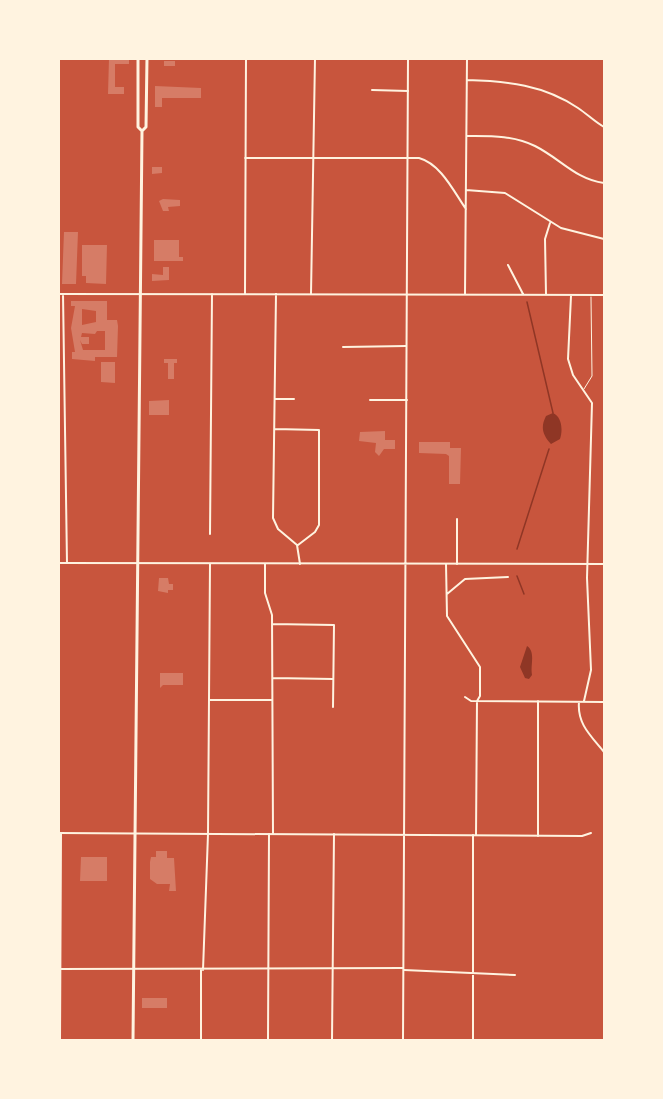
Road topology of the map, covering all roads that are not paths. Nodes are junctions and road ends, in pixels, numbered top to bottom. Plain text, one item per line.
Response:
1 (138, 58) edge
2 (147, 58) edge
3 (246, 58) edge
4 (315, 58) edge
5 (408, 58) edge
6 (467, 58) edge
7 (467, 81) junction
8 (372, 90) dead end
9 (408, 91) junction
10 (604, 127) edge
11 (142, 131) junction
12 (466, 136) junction
13 (246, 158) junction
14 (312, 158) junction
15 (408, 158) junction
16 (604, 183) edge
17 (466, 190) junction
18 (466, 209) junction
19 (550, 223) junction
20 (604, 239) edge
21 (508, 265) dead end
22 (140, 292) junction
23 (212, 293) junction
24 (58, 294) edge
25 (63, 294) junction
26 (244, 294) junction
27 (276, 294) junction
28 (311, 294) junction
29 (407, 294) junction
30 (465, 294) junction
31 (523, 294) junction
32 (546, 294) junction
33 (571, 295) junction
34 (590, 295) junction
35 (604, 295) edge
36 (343, 346) dead end
37 (406, 346) junction
38 (584, 389) junction
39 (276, 399) junction
40 (294, 399) dead end
41 (370, 400) dead end
42 (407, 400) junction
43 (275, 429) junction
44 (457, 519) dead end
45 (210, 534) dead end
46 (297, 545) junction
47 (58, 563) edge
48 (67, 563) junction
49 (137, 563) junction
50 (210, 564) junction
51 (266, 564) junction
52 (300, 564) junction
53 (406, 564) junction
54 (446, 564) junction
55 (457, 564) junction
56 (588, 564) junction
57 (604, 564) edge
58 (508, 577) dead end
59 (447, 594) junction
60 (272, 624) junction
61 (272, 678) junction
62 (333, 679) junction
63 (465, 697) dead end
64 (208, 700) junction
65 (272, 700) junction
66 (477, 701) junction
67 (538, 702) junction
68 (579, 702) junction
69 (584, 702) junction
70 (604, 702) edge
71 (333, 706) dead end
72 (604, 752) edge
73 (60, 833) edge
74 (135, 833) junction
75 (591, 833) dead end
76 (208, 834) junction
77 (269, 834) junction
78 (273, 834) junction
79 (334, 834) junction
80 (404, 835) junction
81 (475, 836) junction
82 (538, 836) junction
83 (59, 969) edge
84 (134, 969) junction
85 (333, 969) junction
86 (403, 969) junction
87 (202, 970) junction
88 (268, 970) junction
89 (474, 972) junction
90 (515, 975) dead end
91 (60, 1041) edge
92 (133, 1041) edge
93 (201, 1041) edge
94 (268, 1041) edge
95 (332, 1041) edge
96 (403, 1041) edge
97 (473, 1041) edge

1 - 11 highway
2 - 11 highway
3 - 13 street
4 - 14 street
5 - 9 street
6 - 7 street
7 - 10 street
7 - 12 street
8 - 9 street
9 - 15 street
11 - 22 highway
12 - 16 street
12 - 17 street
13 - 14 street
13 - 26 street
14 - 15 street
14 - 28 street
15 - 18 street
15 - 29 street
17 - 18 street
17 - 19 street
18 - 30 street
19 - 20 street
19 - 32 street
21 - 31 street
22 - 23 street
22 - 25 street
22 - 49 highway
23 - 26 street
23 - 45 street
24 - 25 street
25 - 48 street
26 - 27 street
27 - 28 street
27 - 39 street
28 - 29 street
29 - 30 street
29 - 37 street
30 - 31 street
31 - 32 street
32 - 33 street
33 - 34 street
33 - 38 street
34 - 35 street
34 - 38 lane
36 - 37 street
37 - 42 street
38 - 56 street
39 - 40 street
39 - 43 street
41 - 42 street
42 - 53 street
43 - 46 street
43 - 46 street
44 - 55 street
46 - 52 street
47 - 48 street
48 - 49 street
49 - 50 street
49 - 74 highway
50 - 51 street
50 - 64 street
51 - 52 street
51 - 60 street
52 - 53 street
53 - 54 street
53 - 80 street
54 - 55 street
54 - 59 street
55 - 56 street
56 - 57 street
56 - 69 street
58 - 59 street
59 - 66 street
60 - 61 street
60 - 62 street
61 - 62 street
61 - 65 street
62 - 71 street
63 - 66 street
64 - 65 street
64 - 76 street
65 - 78 street
66 - 67 street
66 - 81 street
67 - 68 street
67 - 82 street
68 - 69 street
68 - 72 street
69 - 70 street
73 - 74 street
73 - 83 street
74 - 76 street
74 - 84 highway
75 - 82 street
76 - 77 street
76 - 87 street
77 - 78 street
77 - 88 street
78 - 79 street
79 - 80 street
79 - 85 street
80 - 81 street
80 - 86 street
81 - 82 street
81 - 89 street
83 - 84 street
83 - 91 street
84 - 87 street
84 - 92 highway
85 - 86 street
85 - 88 street
85 - 95 street
86 - 89 street
86 - 96 street
87 - 88 street
87 - 93 street
88 - 94 street
89 - 90 street
89 - 97 street

